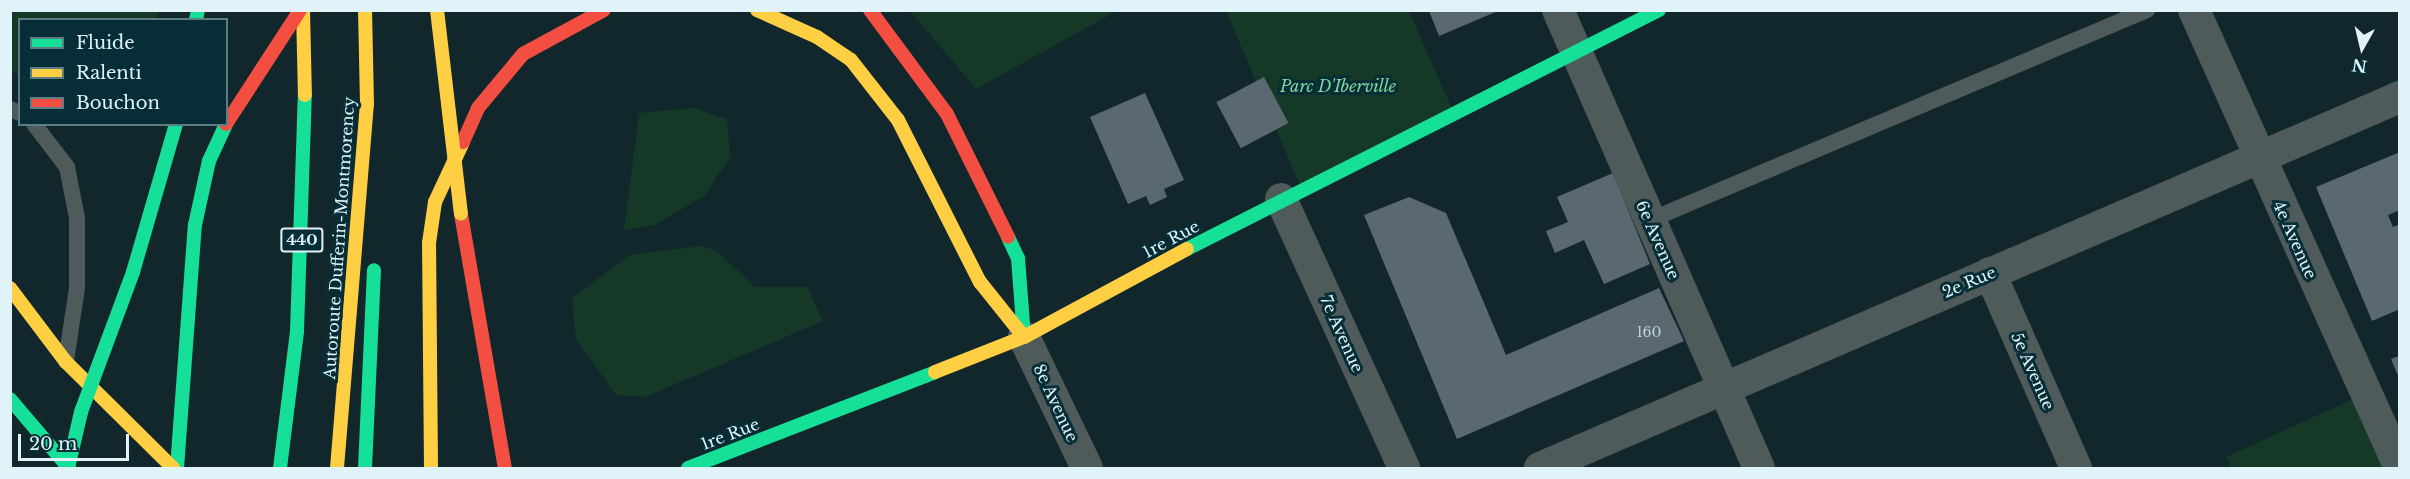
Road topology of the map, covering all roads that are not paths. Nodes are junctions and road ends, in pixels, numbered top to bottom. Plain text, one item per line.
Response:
1 (302, 10) edge
2 (365, 10) edge
3 (437, 10) edge
4 (604, 10) edge
5 (758, 10) edge
6 (870, 10) edge
7 (1558, 10) edge
8 (1659, 10) edge
9 (2147, 10) edge
10 (2194, 10) edge
11 (1574, 49) junction
12 (2400, 97) edge
13 (367, 104) junction
14 (228, 121) edge
15 (36, 126) edge
16 (175, 126) edge
17 (225, 126) edge
18 (2257, 157) junction
19 (1281, 199) junction
20 (1650, 220) junction
21 (1990, 273) junction
22 (10, 288) edge
23 (1024, 337) junction
24 (66, 362) junction
25 (1724, 388) junction
26 (10, 399) edge
27 (68, 468) edge
28 (175, 468) edge
29 (280, 468) edge
30 (337, 468) edge
31 (365, 468) edge
32 (431, 468) edge
33 (506, 468) edge
34 (688, 468) edge
35 (1087, 468) edge
36 (1404, 468) edge
37 (1540, 468) edge
38 (1759, 468) edge
39 (2076, 468) edge
40 (2400, 468) edge

1 - 14 main road
1 - 29 main road, 440
2 - 13 main road, Autoroute Dufferin-Montmorency
3 - 33 main road, bridge
4 - 32 main road
5 - 23 main road
6 - 23 main road
7 - 11 street, 6e Avenue
8 - 11 main road, 1re Rue
9 - 20 lane
10 - 18 street, 4e Avenue
11 - 19 main road, 1re Rue
11 - 20 street, 6e Avenue
12 - 18 street, 2e Rue
13 - 30 main road, Autoroute Dufferin-Montmorency
13 - 31 main road
15 - 24 lane
16 - 27 main road, bridge
17 - 28 main road
18 - 21 street, 2e Rue
18 - 40 street, 4e Avenue
19 - 23 main road, 1re Rue
19 - 36 street, 7e Avenue
20 - 25 street, 6e Avenue
21 - 25 street, 2e Rue
21 - 39 street, 5e Avenue
22 - 24 main road
23 - 34 main road, 1re Rue
23 - 35 street, 8e Avenue
24 - 28 main road
25 - 37 street, 2e Rue
25 - 38 street, 6e Avenue
26 - 27 main road

